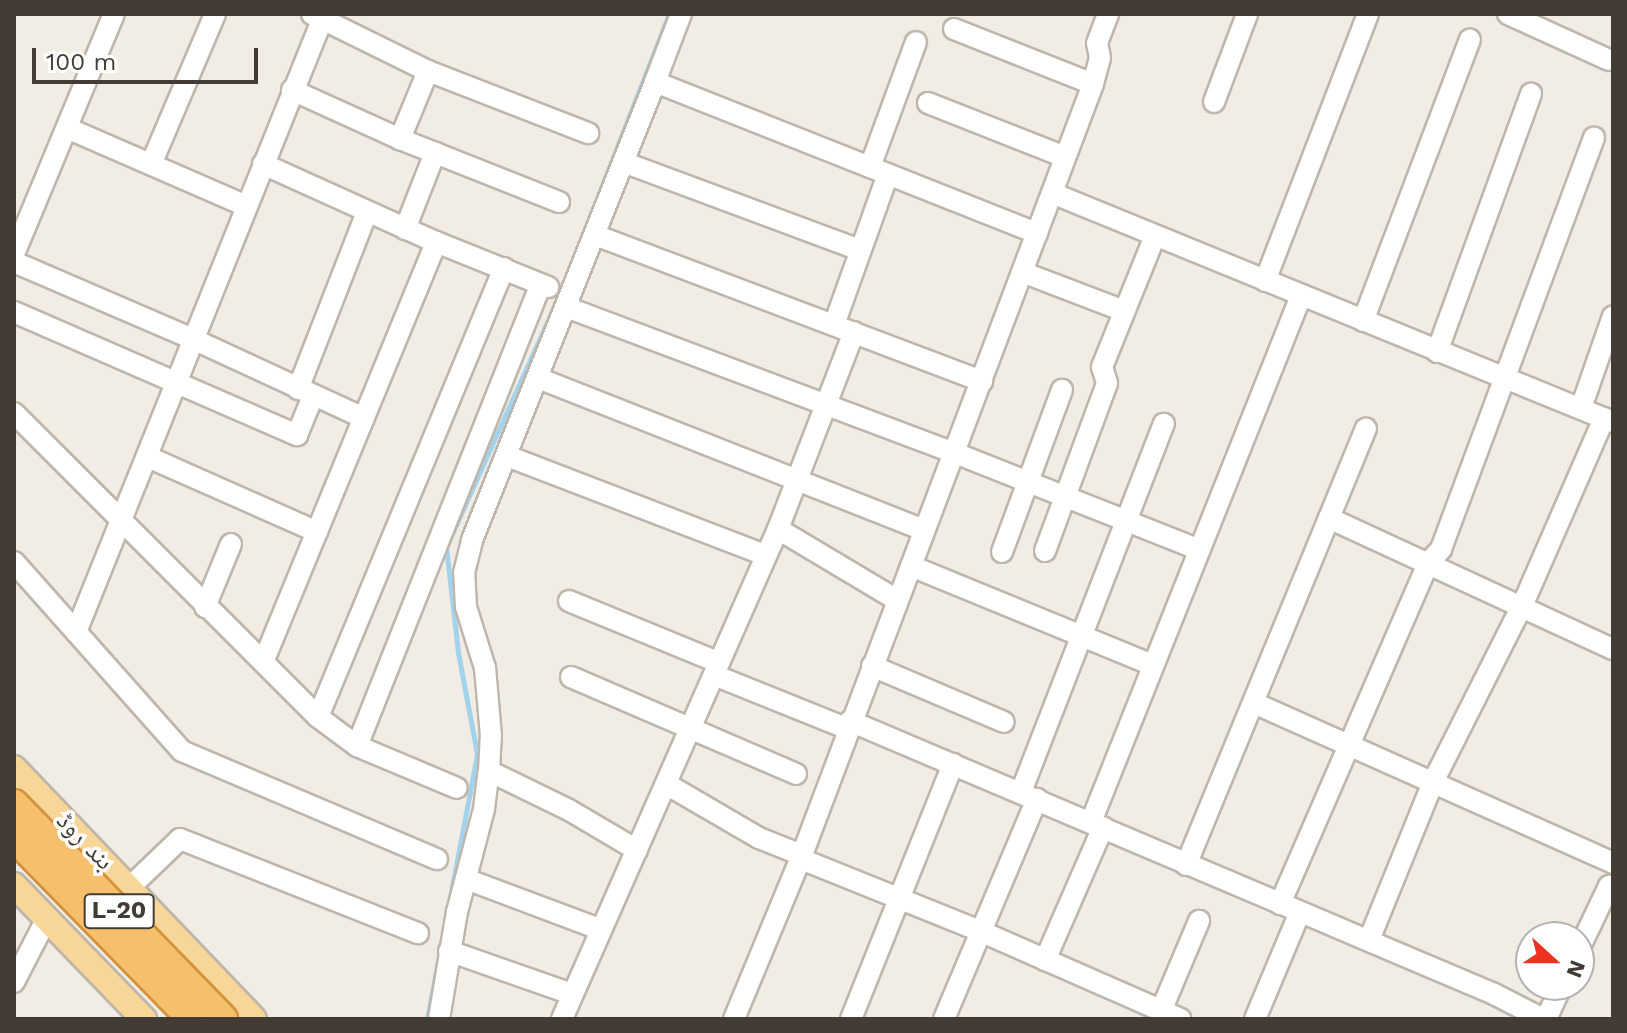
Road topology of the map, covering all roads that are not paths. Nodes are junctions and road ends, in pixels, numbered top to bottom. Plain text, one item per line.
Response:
1 (114, 14) edge
2 (215, 14) edge
3 (681, 14) edge
4 (1108, 14) edge
5 (1247, 14) edge
6 (1368, 14) edge
7 (1508, 14) edge
8 (317, 17) edge
9 (954, 29) dead end
10 (1470, 40) dead end
11 (916, 42) dead end
12 (1609, 60) dead end
13 (428, 71) junction
14 (655, 82) junction
15 (1093, 84) junction
16 (292, 90) junction
17 (1531, 94) dead end
18 (1214, 102) dead end
19 (928, 103) dead end
20 (67, 128) junction
21 (588, 133) dead end
22 (1594, 138) dead end
23 (400, 139) junction
24 (435, 153) junction
25 (1065, 157) junction
26 (152, 162) junction
27 (623, 162) junction
28 (263, 164) junction
29 (879, 170) junction
30 (1052, 193) junction
31 (559, 202) dead end
32 (246, 206) junction
33 (367, 212) junction
34 (405, 229) junction
35 (1037, 233) junction
36 (595, 235) junction
37 (1155, 236) junction
38 (436, 242) junction
39 (860, 250) junction
40 (14, 254) edge
41 (14, 262) edge
42 (504, 268) junction
43 (1022, 272) junction
44 (1265, 281) junction
45 (1301, 296) junction
46 (566, 307) junction
47 (1124, 311) junction
48 (14, 312) edge
49 (1613, 316) edge
50 (1363, 321) junction
51 (834, 325) junction
52 (854, 332) junction
53 (195, 340) junction
54 (1437, 352) junction
55 (538, 378) junction
56 (1507, 378) junction
57 (982, 381) junction
58 (178, 382) junction
59 (1062, 390) dead end
60 (306, 393) junction
61 (826, 407) junction
62 (1581, 408) junction
63 (14, 413) edge
64 (364, 418) junction
65 (1608, 420) edge
66 (1164, 424) dead end
67 (1366, 429) dead end
68 (955, 453) junction
69 (507, 456) junction
70 (148, 457) junction
71 (797, 481) junction
72 (1028, 482) junction
73 (1065, 497) junction
74 (1329, 518) junction
75 (1129, 521) junction
76 (122, 523) junction
77 (778, 529) junction
78 (924, 530) junction
79 (317, 532) junction
80 (231, 544) dead end
81 (1197, 549) junction
82 (1045, 551) dead end
83 (1002, 552) dead end
84 (765, 555) junction
85 (14, 562) edge
86 (1429, 562) junction
87 (911, 566) junction
88 (897, 600) junction
89 (569, 601) dead end
90 (1522, 606) junction
91 (205, 607) junction
92 (76, 632) junction
93 (1084, 639) junction
94 (1613, 649) edge
95 (264, 660) junction
96 (1152, 665) junction
97 (872, 666) junction
98 (716, 669) junction
99 (571, 677) dead end
100 (1254, 703) junction
101 (318, 717) junction
102 (1004, 722) dead end
103 (849, 725) junction
104 (691, 731) junction
105 (1350, 743) junction
106 (357, 746) junction
107 (953, 764) junction
108 (14, 768) edge
109 (489, 771) junction
110 (796, 774) dead end
111 (1434, 780) junction
112 (668, 785) junction
113 (457, 788) dead end
114 (1029, 796) junction
115 (14, 804) edge
116 (1097, 824) junction
117 (14, 837) edge
118 (637, 850) junction
119 (802, 857) junction
120 (437, 859) dead end
121 (1613, 863) edge
122 (1186, 865) junction
123 (466, 879) junction
124 (1612, 883) edge
125 (14, 885) edge
126 (130, 887) junction
127 (900, 899) junction
128 (1280, 904) junction
129 (1300, 912) junction
130 (47, 918) junction
131 (1199, 921) dead end
132 (1593, 921) edge
133 (599, 929) junction
134 (980, 931) junction
135 (418, 933) dead end
136 (1369, 940) junction
137 (449, 951) junction
138 (190, 953) junction
139 (1045, 960) junction
140 (14, 982) edge
141 (572, 994) junction
142 (1554, 1001) edge
143 (138, 1013) edge
144 (1158, 1014) edge
145 (948, 1018) edge
146 (192, 1019) edge
147 (223, 1019) edge
148 (254, 1019) edge
149 (439, 1019) edge
150 (562, 1019) edge
151 (734, 1019) edge
152 (851, 1019) edge
153 (1255, 1019) edge
154 (1545, 1019) edge

1 - 20 street
2 - 26 street
3 - 14 street
4 - 15 street
5 - 18 street
6 - 44 street
7 - 12 street
8 - 13 street
8 - 16 street
9 - 15 street
10 - 50 street
11 - 29 street
13 - 21 street
13 - 23 street
14 - 27 street
14 - 29 street
15 - 25 street
16 - 23 street
16 - 28 street
17 - 54 street
19 - 25 street
20 - 26 street
20 - 40 street
22 - 56 street
23 - 24 street
24 - 31 street
24 - 34 street
25 - 30 street
26 - 32 street
27 - 36 street
27 - 39 street
28 - 32 street
28 - 33 street
29 - 35 street
29 - 39 street
30 - 35 street
30 - 37 street
32 - 53 street
33 - 34 street
33 - 60 street
34 - 38 street
35 - 43 street
36 - 46 street
36 - 51 street
37 - 44 street
37 - 47 street
38 - 42 street
38 - 64 street
39 - 51 street
41 - 53 street
42 - 101 street
42 - 106 street
43 - 47 street
43 - 57 street
44 - 45 street
45 - 50 street
45 - 81 street
46 - 55 street
46 - 61 street
47 - 73 street
48 - 58 street
49 - 62 street
50 - 54 street
51 - 52 street
52 - 57 street
52 - 61 street
53 - 58 street
53 - 60 street
54 - 56 street
55 - 69 street
55 - 71 street
56 - 62 street
56 - 86 street
57 - 68 street
58 - 60 street
58 - 70 street
59 - 72 street
60 - 64 street
61 - 68 street
61 - 71 street
62 - 65 street
63 - 76 street
64 - 79 street
65 - 90 street
66 - 75 street
67 - 74 street
68 - 72 street
68 - 78 street
69 - 84 street
69 - 109 street
70 - 76 street
70 - 79 street
71 - 77 street
71 - 78 street
72 - 73 street
72 - 83 street
73 - 75 street
73 - 82 street
74 - 86 street
74 - 100 street
75 - 81 street
75 - 93 street
76 - 91 street
76 - 92 street
77 - 84 street
77 - 88 street
78 - 87 street
79 - 95 street
80 - 91 street
81 - 96 street
84 - 98 street
85 - 92 street
86 - 90 street
86 - 105 street
87 - 88 street
87 - 93 street
88 - 97 street
89 - 98 street
90 - 94 street
90 - 111 street
91 - 95 street
92 - 120 street
93 - 96 street
93 - 114 street
95 - 101 street
96 - 116 street
97 - 102 street
97 - 103 street
98 - 103 street
98 - 104 street
99 - 104 street
100 - 105 street
100 - 122 street
101 - 106 street
103 - 107 street
103 - 119 street
104 - 110 street
104 - 112 street
105 - 111 street
105 - 128 street
106 - 113 street
107 - 114 street
107 - 127 street
108 - 126 main road, بند روڈ
109 - 118 street
109 - 123 street
111 - 121 street
111 - 136 street
112 - 118 street
112 - 119 street
114 - 116 street
114 - 134 street
115 - 147 highway, L-20, bridge
116 - 122 street
116 - 139 street
117 - 146 highway, L-20, bridge
118 - 133 street
119 - 127 street
119 - 151 street
122 - 128 street
123 - 133 street
123 - 137 street
124 - 132 street
125 - 130 main road
126 - 135 street
126 - 138 main road, بند روڈ
127 - 134 street
127 - 152 street
128 - 129 street
129 - 136 street
129 - 153 street
130 - 140 street
130 - 143 main road
131 - 144 street
133 - 141 street
134 - 139 street
134 - 145 street
136 - 154 street
137 - 141 street
137 - 149 street
138 - 143 street
138 - 148 main road, بند روڈ
139 - 144 street
141 - 150 street
142 - 154 street

